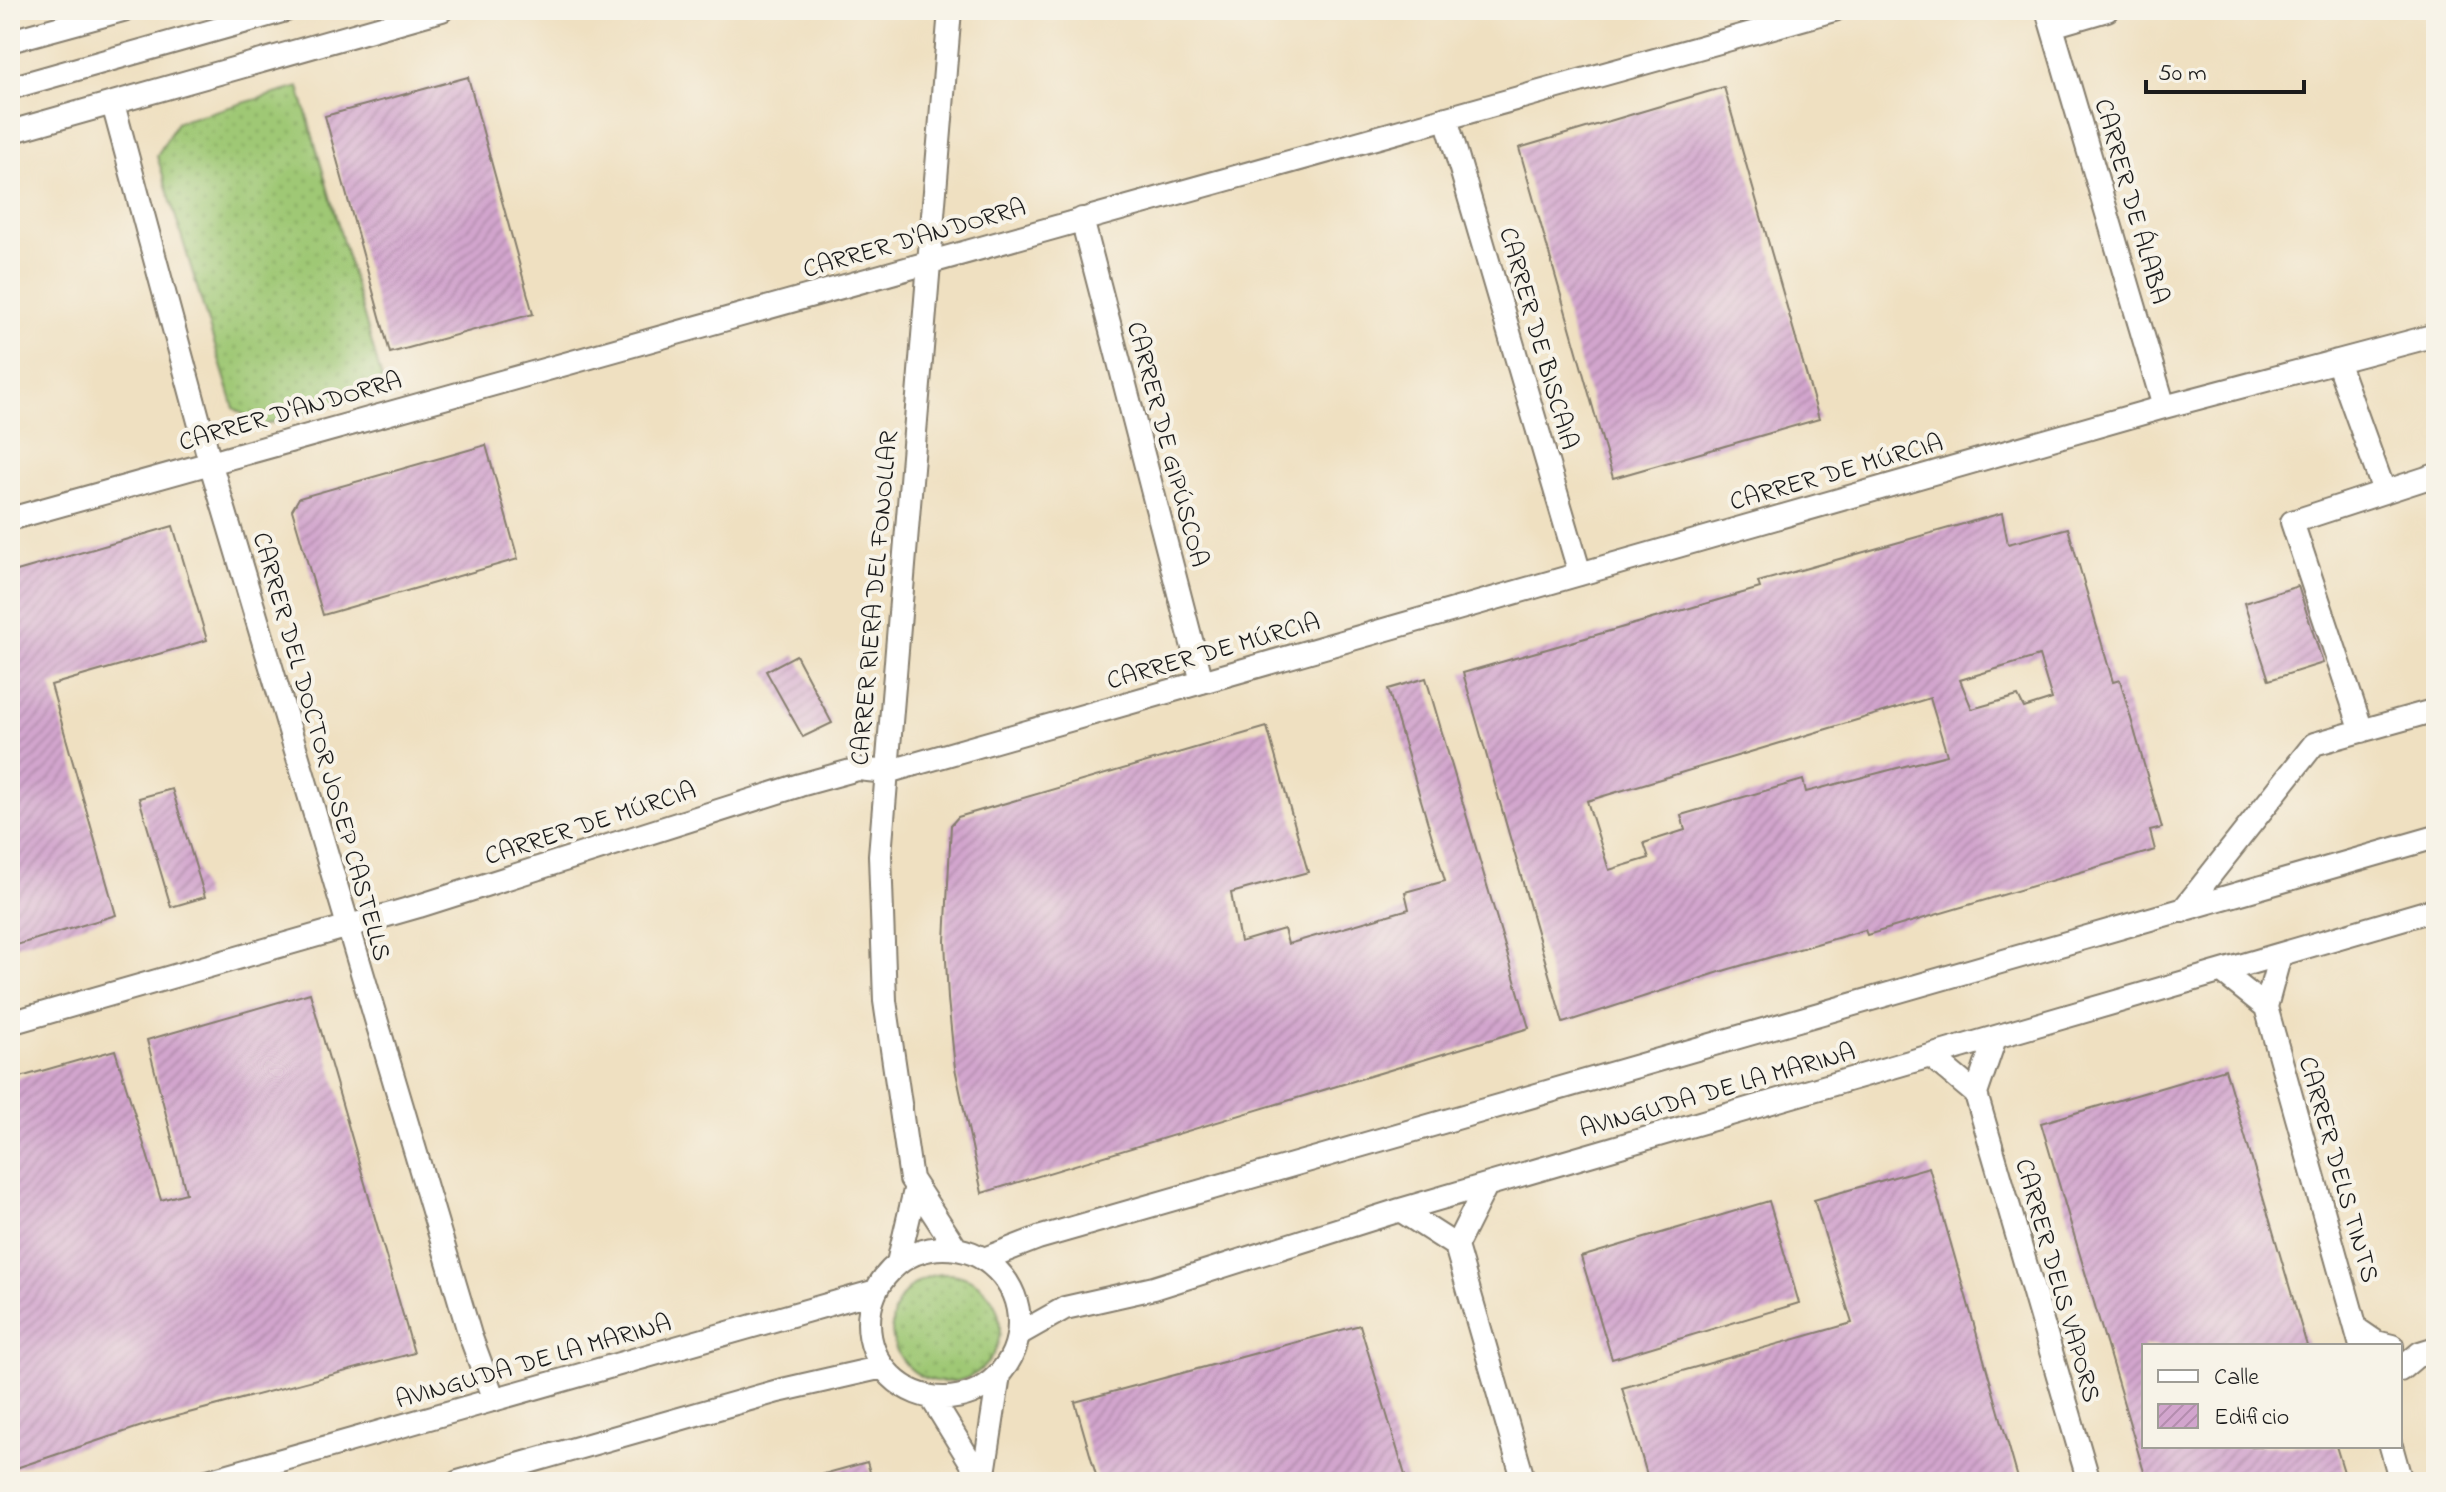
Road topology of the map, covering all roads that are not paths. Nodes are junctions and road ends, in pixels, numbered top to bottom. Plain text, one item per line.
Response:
1 (123, 10) edge
2 (286, 10) edge
3 (442, 10) edge
4 (950, 10) edge
5 (1834, 10) edge
6 (2107, 10) edge
7 (78, 15) edge
8 (2050, 18) edge
9 (10, 41) edge
10 (10, 88) edge
11 (113, 104) junction
12 (1446, 118) junction
13 (10, 132) edge
14 (1082, 219) junction
15 (928, 262) junction
16 (2436, 335) edge
17 (2337, 361) junction
18 (2164, 407) junction
19 (210, 462) junction
20 (2436, 475) edge
21 (2384, 491) junction
22 (10, 519) edge
23 (1580, 574) junction
24 (1202, 682) junction
25 (2436, 710) edge
26 (2362, 731) junction
27 (887, 772) junction
28 (2436, 837) edge
29 (2436, 909) edge
30 (2182, 911) junction
31 (347, 926) junction
32 (2280, 955) junction
33 (2222, 972) junction
34 (2266, 1007) junction
35 (10, 1023) edge
36 (1995, 1038) junction
37 (1932, 1057) junction
38 (1976, 1094) junction
39 (1486, 1186) junction
40 (915, 1190) junction
41 (1400, 1210) junction
42 (1456, 1246) junction
43 (956, 1248) junction
44 (984, 1259) junction
45 (898, 1263) junction
46 (876, 1291) junction
47 (1019, 1334) junction
48 (2359, 1338) edge
49 (2384, 1344) edge
50 (2419, 1349) edge
51 (883, 1367) junction
52 (2402, 1368) edge
53 (999, 1375) junction
54 (931, 1397) junction
55 (494, 1400) junction
56 (2392, 1448) edge
57 (983, 1481) edge
58 (204, 1482) edge
59 (458, 1482) edge
60 (1524, 1482) edge
61 (2089, 1482) edge
62 (2401, 1482) edge

1 - 7 street
2 - 10 street
3 - 11 street
4 - 15 street, CARRER RIERA DEL FONOLLAR
5 - 12 street, CARRER D'ANDORRA
6 - 8 street
7 - 9 street
8 - 18 street, CARRER DE ÁLABA
11 - 13 street
11 - 19 street, CARRER DEL DOCTOR JOSEP CASTELLS
12 - 14 street, CARRER D'ANDORRA
12 - 23 street, CARRER DE BISCAIA
14 - 15 street, CARRER D'ANDORRA
14 - 24 street, CARRER DE GIPÚSCOA
15 - 19 street, CARRER D'ANDORRA
15 - 27 street, CARRER RIERA DEL FONOLLAR
16 - 17 street, CARRER DE MÚRCIA
17 - 18 street, CARRER DE MÚRCIA
17 - 21 street
18 - 23 street, CARRER DE MÚRCIA
19 - 22 street, CARRER D'ANDORRA
19 - 31 street, CARRER DEL DOCTOR JOSEP CASTELLS
20 - 21 street
21 - 26 street
23 - 24 street, CARRER DE MÚRCIA
24 - 27 street, CARRER DE MÚRCIA
25 - 26 street
26 - 30 street
27 - 31 street, CARRER DE MÚRCIA
27 - 40 street, CARRER RIERA DEL FONOLLAR
28 - 30 street, AVINGUDA DE LA MARINA
29 - 32 street, AVINGUDA DE LA MARINA
30 - 44 street, AVINGUDA DE LA MARINA
31 - 35 street, CARRER DE MÚRCIA
31 - 55 street, CARRER DEL DOCTOR JOSEP CASTELLS
32 - 33 street, AVINGUDA DE LA MARINA
32 - 34 street
33 - 34 street
33 - 36 street, AVINGUDA DE LA MARINA
34 - 48 street, CARRER DELS TINTS
36 - 37 street, AVINGUDA DE LA MARINA
36 - 38 street
37 - 38 street
37 - 39 street, AVINGUDA DE LA MARINA
38 - 61 street, CARRER DELS VAPORS
39 - 41 street, AVINGUDA DE LA MARINA
39 - 42 street
40 - 43 street
40 - 45 street
41 - 42 street
41 - 47 street, AVINGUDA DE LA MARINA
42 - 60 street
43 - 44 street
43 - 45 street
44 - 47 street
45 - 46 street
46 - 51 street
46 - 55 street, AVINGUDA DE LA MARINA
47 - 53 street
48 - 49 street
50 - 52 street
51 - 54 street
51 - 59 street
53 - 54 street
53 - 57 street
54 - 57 street
55 - 58 street, AVINGUDA DE LA MARINA
56 - 62 street

